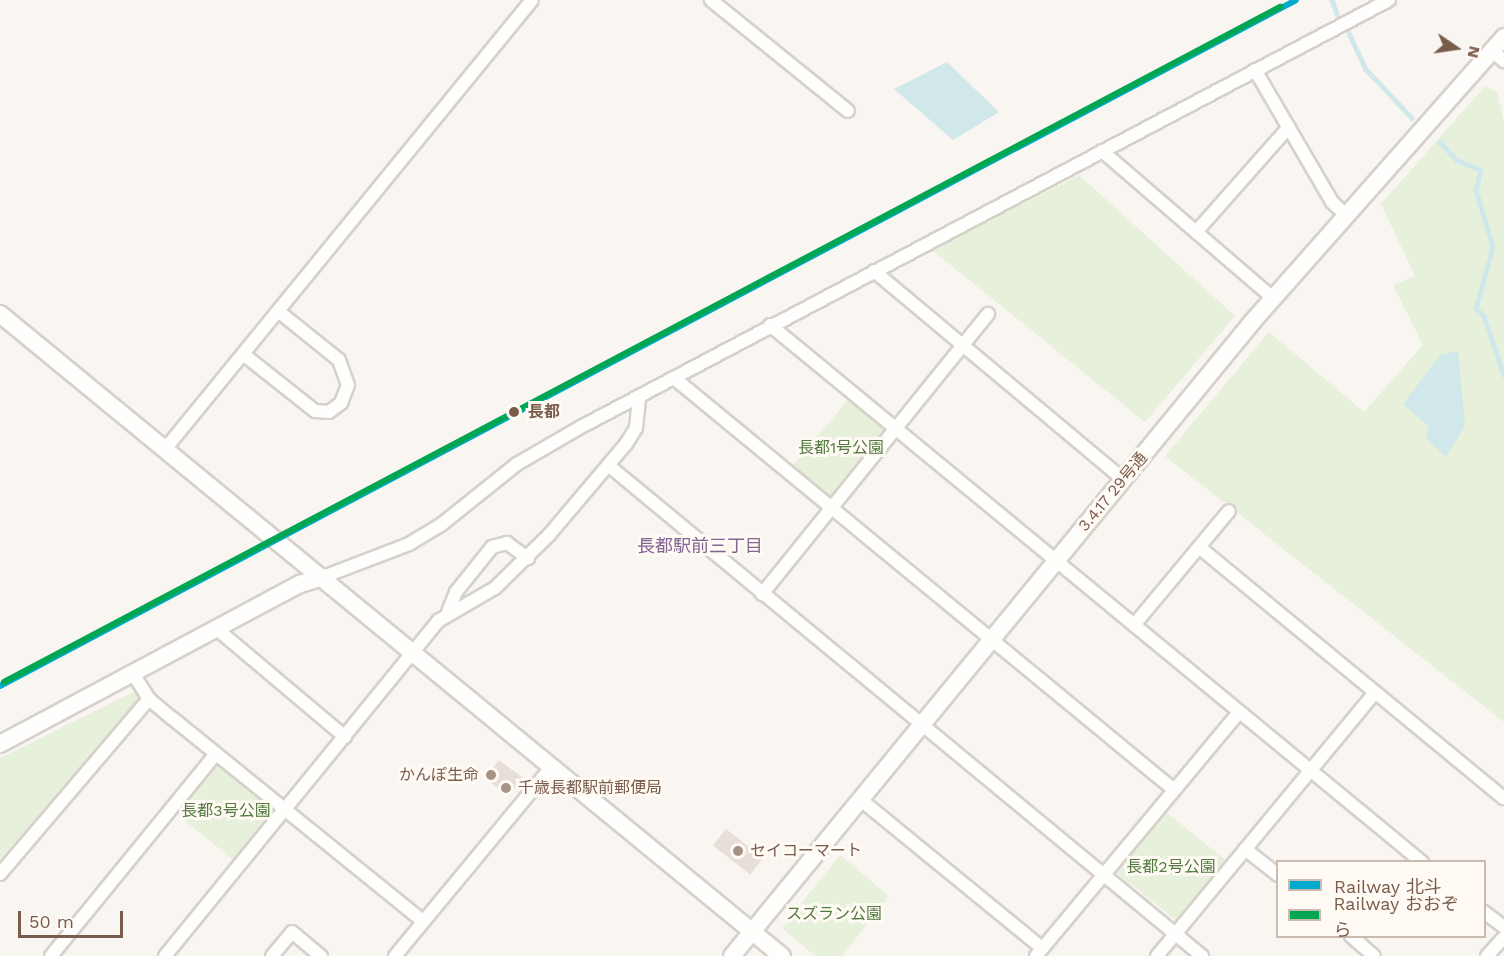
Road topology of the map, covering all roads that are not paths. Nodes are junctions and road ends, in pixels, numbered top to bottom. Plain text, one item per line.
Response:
1 (532, 0) edge
2 (711, 0) edge
3 (1389, 0) edge
4 (1504, 37) edge
5 (1498, 56) edge
6 (1255, 70) junction
7 (848, 111) dead end
8 (1289, 127) junction
9 (1102, 151) junction
10 (1345, 214) junction
11 (1196, 232) junction
12 (874, 271) junction
13 (1273, 298) junction
14 (278, 312) junction
15 (0, 314) edge
16 (988, 314) dead end
17 (770, 325) junction
18 (962, 345) junction
19 (243, 354) junction
20 (674, 378) junction
21 (639, 398) junction
22 (896, 429) junction
23 (166, 448) junction
24 (608, 465) junction
25 (1124, 480) junction
26 (832, 508) junction
27 (1229, 511) dead end
28 (1199, 547) junction
29 (528, 558) junction
30 (1057, 561) junction
31 (323, 578) junction
32 (762, 594) junction
33 (448, 612) junction
34 (1134, 625) junction
35 (218, 630) junction
36 (992, 640) junction
37 (414, 653) junction
38 (133, 674) junction
39 (1374, 694) junction
40 (149, 699) junction
41 (1239, 712) junction
42 (921, 727) junction
43 (345, 737) junction
44 (0, 744) edge
45 (216, 754) junction
46 (552, 766) junction
47 (1310, 771) junction
48 (1173, 789) junction
49 (1504, 798) edge
50 (861, 800) junction
51 (285, 809) junction
52 (1245, 849) junction
53 (1421, 860) edge
54 (1101, 873) junction
55 (1276, 873) edge
56 (0, 874) edge
57 (1486, 913) edge
58 (423, 921) junction
59 (1504, 927) edge
60 (753, 931) junction
61 (1175, 934) junction
62 (1504, 937) edge
63 (1353, 938) edge
64 (1039, 952) edge
65 (51, 956) edge
66 (165, 956) edge
67 (272, 956) edge
68 (321, 956) edge
69 (395, 956) edge
70 (732, 956) edge
71 (782, 956) edge
72 (1157, 956) edge
73 (1202, 956) edge
74 (1374, 956) edge
75 (1488, 956) edge

1 - 14 street
2 - 7 street
3 - 6 street
4 - 5 street, 3.4.17 29号通
5 - 10 street, 3.4.17 29号通
6 - 8 street
6 - 9 street
8 - 10 street
8 - 11 street
9 - 11 street
9 - 12 street
10 - 13 street, 3.4.17 29号通
11 - 13 street
12 - 17 street
12 - 18 street
13 - 25 street, 3.4.17 29号通
14 - 19 street
14 - 19 street
15 - 23 street
16 - 18 street
17 - 20 street
17 - 22 street
18 - 22 street
18 - 25 street
19 - 23 street
20 - 21 street
20 - 26 street
21 - 24 street
21 - 31 street
22 - 26 street
22 - 30 street
23 - 31 street
24 - 29 street
24 - 32 street
25 - 30 street, 3.4.17 29号通
26 - 32 street
26 - 36 street
27 - 28 street
28 - 34 street
28 - 39 street
29 - 33 street
29 - 33 street
30 - 34 street
30 - 36 street, 3.4.17 29号通
31 - 35 street
31 - 37 street
32 - 42 street
33 - 37 street
34 - 41 street
35 - 38 street
35 - 43 street
36 - 42 street, 3.4.17 29号通
36 - 48 street
37 - 43 street
37 - 46 street
38 - 40 street
38 - 44 street
39 - 47 street
39 - 49 street
40 - 45 street
40 - 56 street
41 - 47 street
41 - 48 street
42 - 50 street, 3.4.17 29号通
42 - 54 street
43 - 51 street
45 - 51 street
45 - 65 street
46 - 58 street
46 - 60 street
47 - 52 street
47 - 53 street
48 - 54 street
50 - 60 street, 3.4.17 29号通
50 - 64 street
51 - 58 street
51 - 66 street
52 - 55 street
52 - 61 street
54 - 61 street
54 - 64 street
57 - 59 street
58 - 69 street
60 - 70 street, 3.4.17 29号通
60 - 71 street
61 - 72 street
61 - 73 street
62 - 75 street
63 - 74 street
67 - 68 street

